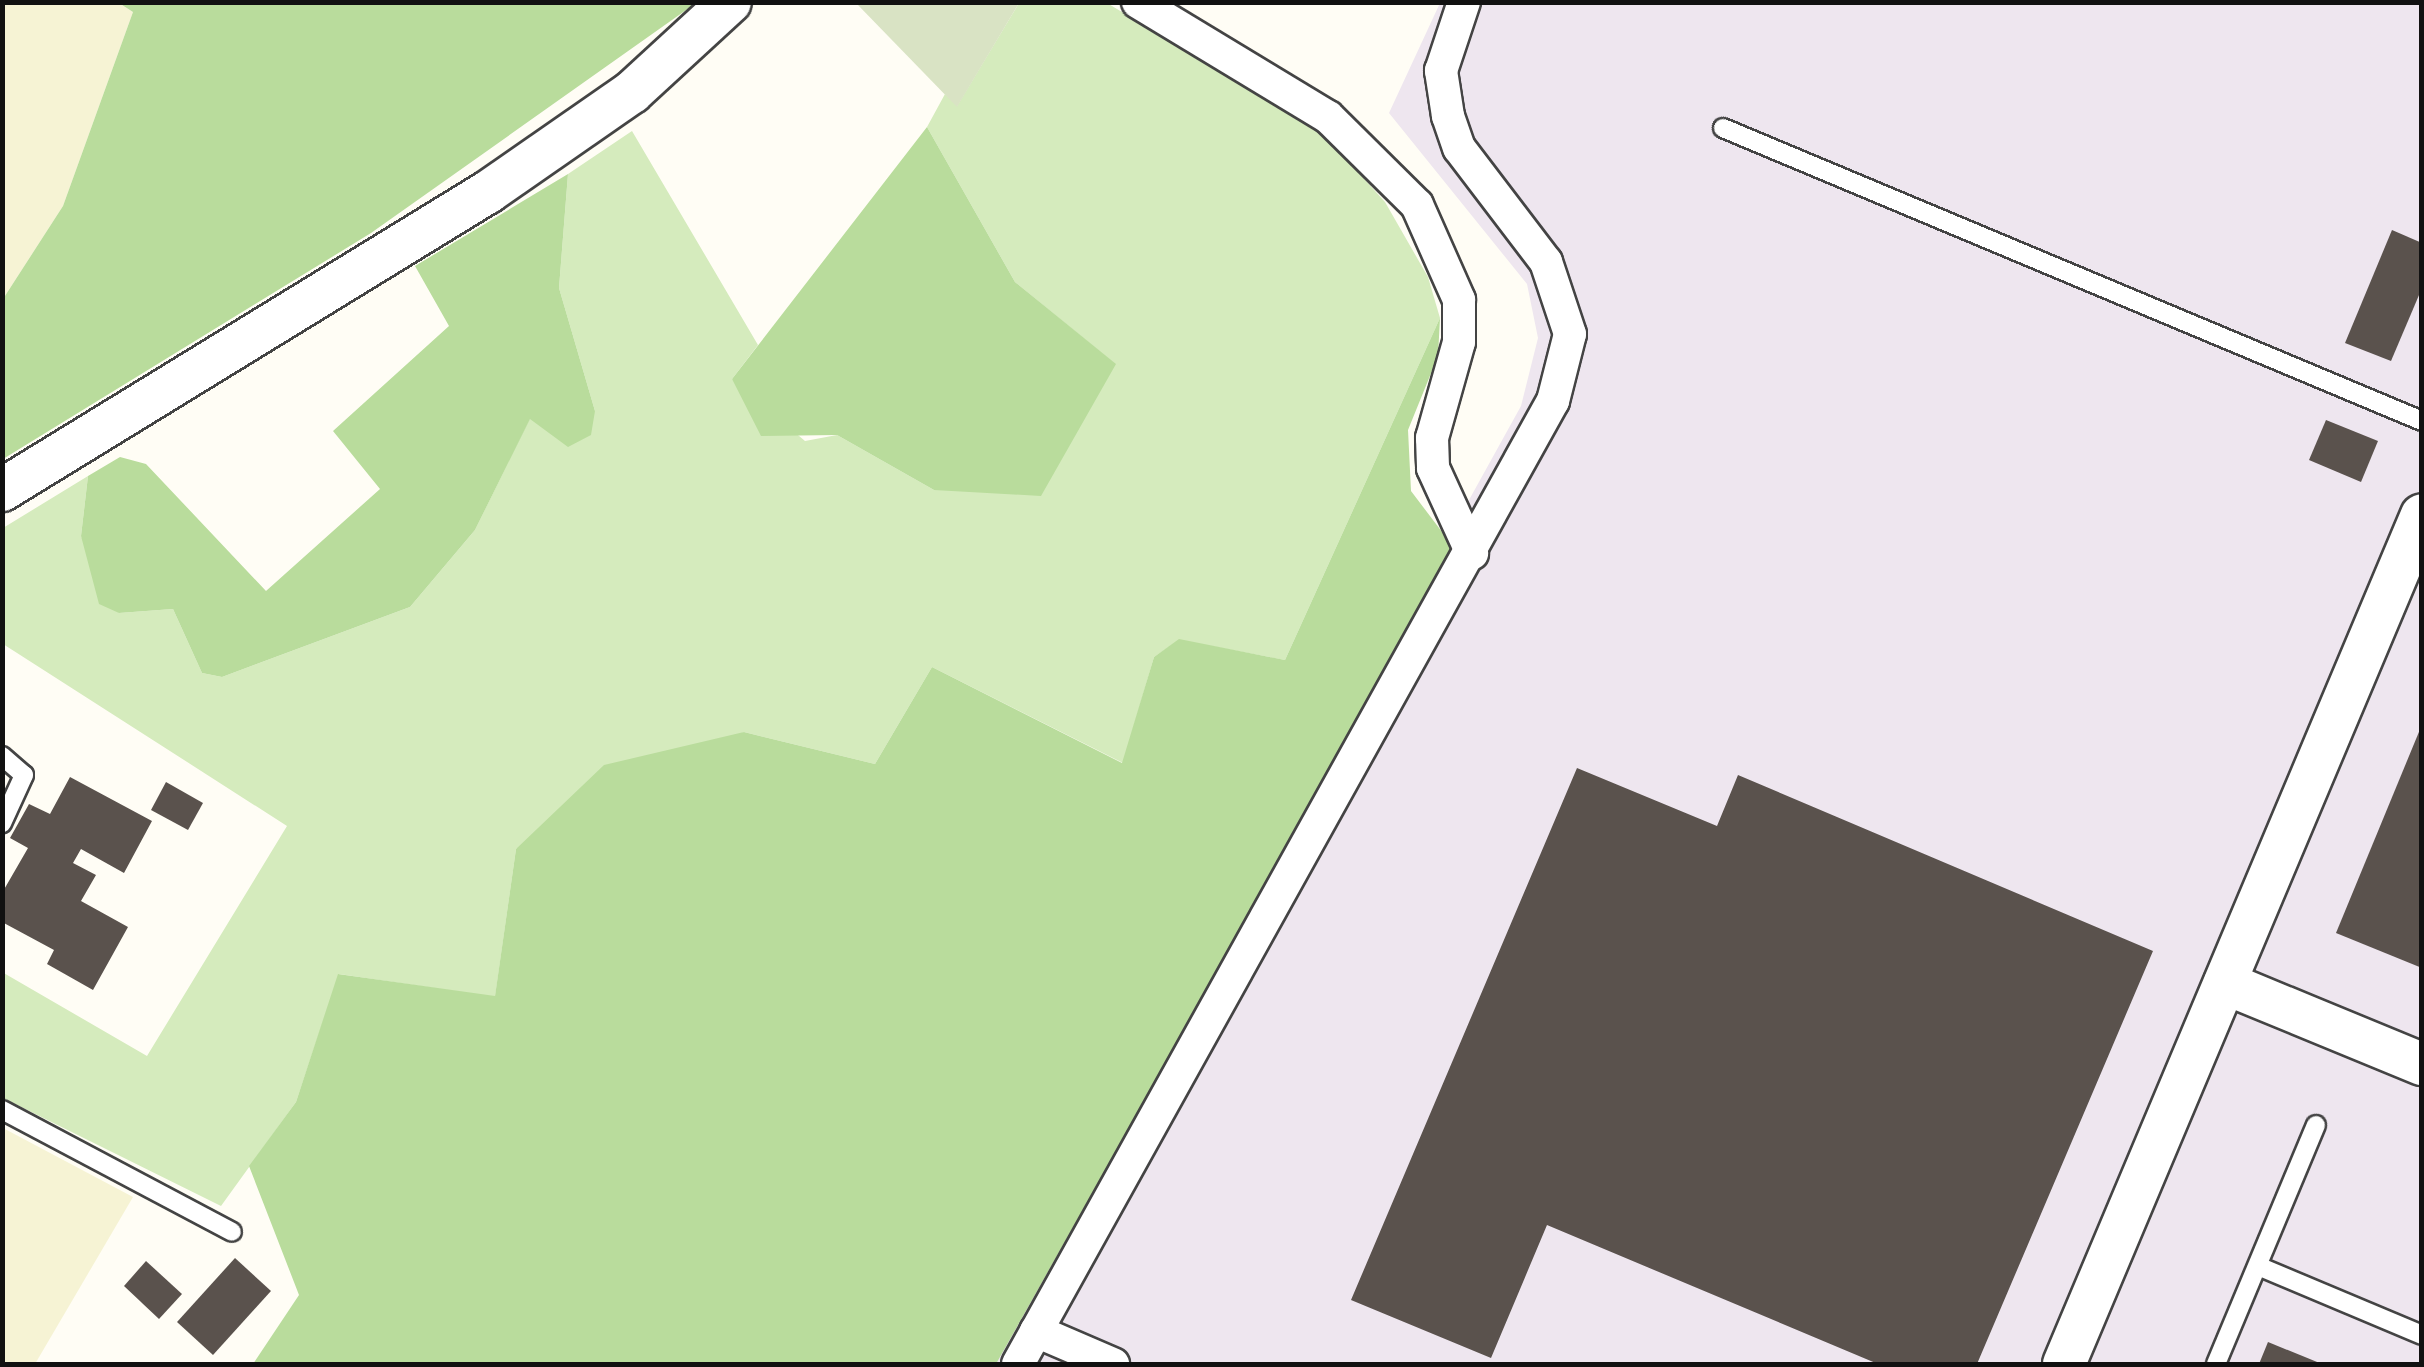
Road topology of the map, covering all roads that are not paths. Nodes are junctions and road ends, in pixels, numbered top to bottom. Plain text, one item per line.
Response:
1 (730, 2) edge
2 (1138, 2) edge
3 (1464, 2) edge
4 (1724, 128) dead end
5 (2422, 421) edge
6 (2, 490) edge
7 (2422, 516) edge
8 (1472, 553) junction
9 (2, 756) edge
10 (2, 823) edge
11 (2225, 983) junction
12 (2422, 1064) edge
13 (2, 1110) edge
14 (2316, 1125) dead end
15 (232, 1232) dead end
16 (2258, 1266) junction
17 (1036, 1331) junction
18 (2422, 1335) edge
19 (1018, 1364) edge
20 (1113, 1364) edge
21 (2064, 1364) edge
22 (2216, 1364) edge

1 - 6 street
2 - 8 street
3 - 8 street
4 - 5 lane
7 - 11 street
8 - 17 street
9 - 10 lane
11 - 12 street
11 - 21 street
13 - 15 lane
14 - 16 lane
16 - 18 lane
16 - 22 lane
17 - 19 street
17 - 20 street

